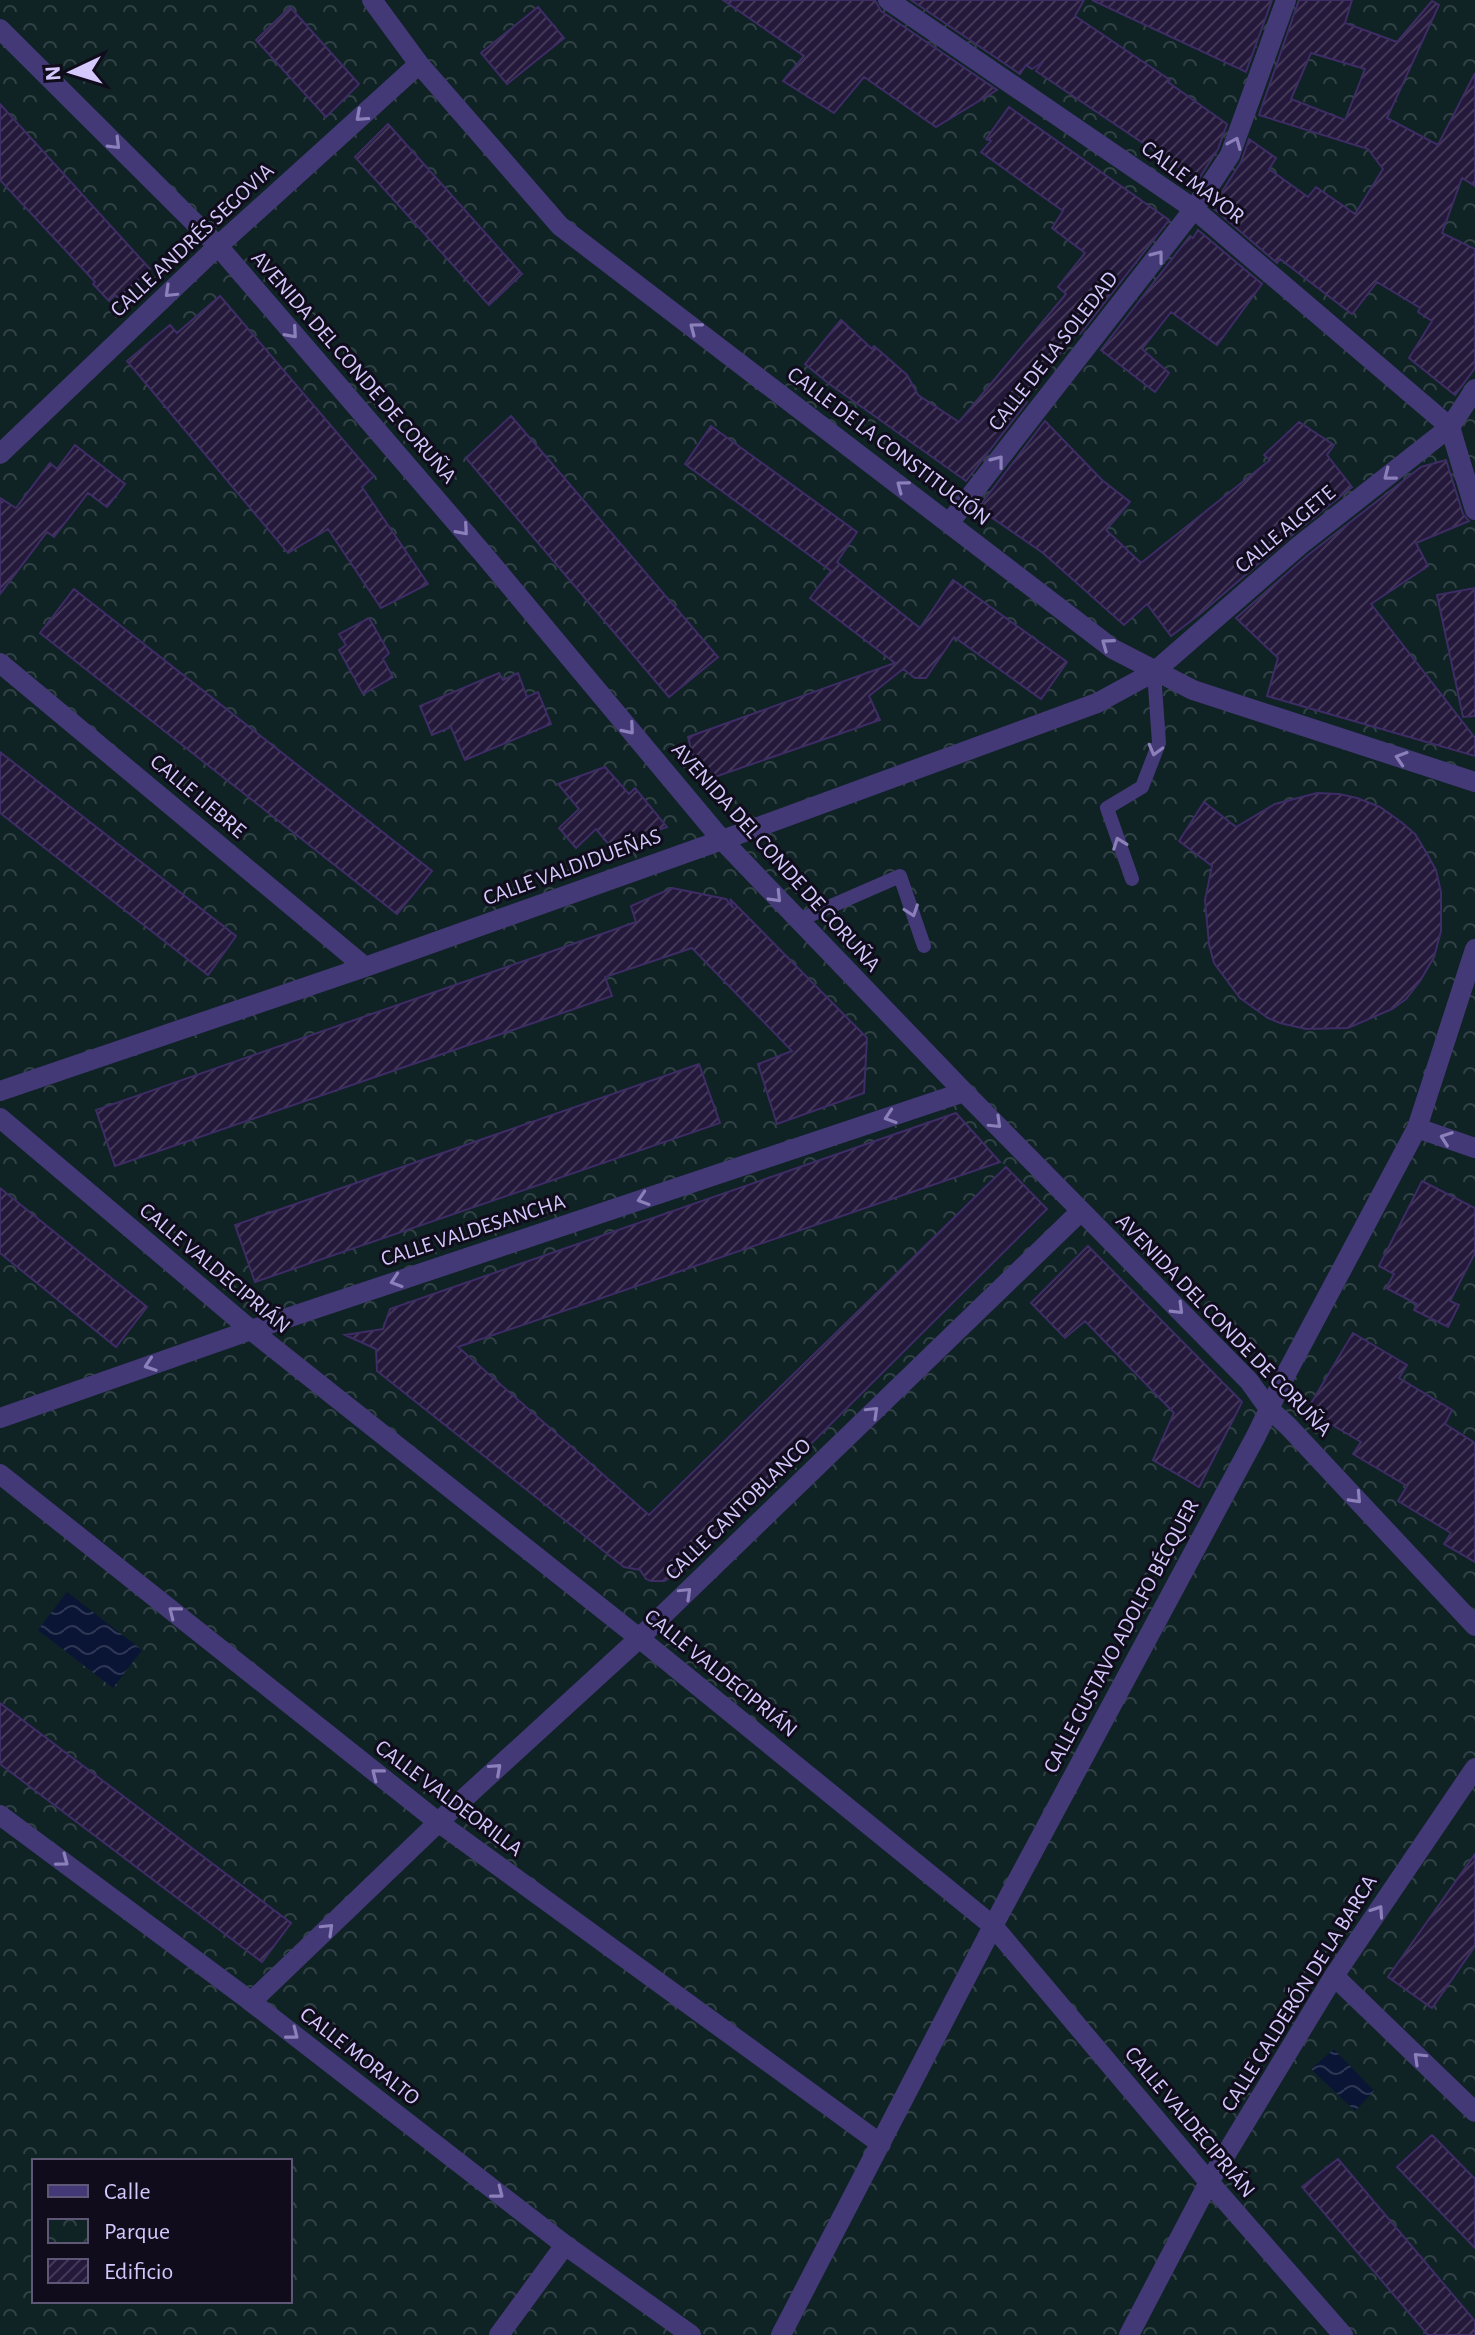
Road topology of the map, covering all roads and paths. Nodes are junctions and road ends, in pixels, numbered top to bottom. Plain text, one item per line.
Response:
1 (372, 0) edge
2 (888, 0) edge
3 (1286, 0) edge
4 (0, 29) edge
5 (419, 64) junction
6 (1194, 209) junction
7 (218, 246) junction
8 (1475, 389) edge
9 (1450, 427) junction
10 (0, 454) edge
11 (1475, 510) edge
12 (950, 522) junction
13 (0, 663) edge
14 (1154, 672) junction
15 (1475, 782) edge
16 (722, 840) junction
17 (1132, 879) dead end
18 (799, 920) junction
19 (924, 946) dead end
20 (1475, 949) edge
21 (365, 967) junction
22 (0, 1091) edge
23 (964, 1092) junction
24 (0, 1118) edge
25 (1417, 1128) junction
26 (1475, 1148) edge
27 (1081, 1211) junction
28 (251, 1330) junction
29 (1269, 1409) junction
30 (0, 1418) edge
31 (0, 1474) edge
32 (1475, 1626) edge
33 (639, 1638) junction
34 (1475, 1768) edge
35 (0, 1815) edge
36 (438, 1822) junction
37 (993, 1926) junction
38 (1334, 1976) junction
39 (251, 2002) junction
40 (1475, 2112) edge
41 (881, 2144) junction
42 (1209, 2182) junction
43 (565, 2245) junction
44 (499, 2335) edge
45 (691, 2335) edge
46 (781, 2335) edge
47 (1129, 2335) edge
48 (1343, 2335) edge

1 - 5 street, CALLE DE LA CONSTITUCIÓN
2 - 6 street, CALLE MAYOR
6 -> 3 street, CALLE DE LA SOLEDAD
4 -> 7 street, AVENIDA DEL CONDE DE CORUÑA
5 -> 7 street, CALLE ANDRÉS SEGOVIA
12 -> 5 street, CALLE DE LA CONSTITUCIÓN
6 - 9 street, CALLE MAYOR
12 -> 6 street, CALLE DE LA SOLEDAD
7 -> 10 street, CALLE ANDRÉS SEGOVIA
7 -> 16 street, AVENIDA DEL CONDE DE CORUÑA
8 - 9 street, CALLE ALGETE
9 - 11 street
9 -> 14 street, CALLE ALGETE
14 -> 12 street, CALLE DE LA CONSTITUCIÓN
13 - 21 street, CALLE LIEBRE
15 -> 14 street, CALLE DE LA CONSTITUCIÓN
14 - 16 street, CALLE VALDIDUEÑAS
14 - 17 lane
16 -> 18 street, AVENIDA DEL CONDE DE CORUÑA
16 - 21 street, CALLE VALDIDUEÑAS
18 -> 19 lane
18 - 23 street, AVENIDA DEL CONDE DE CORUÑA
20 - 25 street, CALLE GUSTAVO ADOLFO BÉCQUER
21 - 22 street, CALLE VALDIDUEÑAS
23 -> 27 street, AVENIDA DEL CONDE DE CORUÑA
23 -> 28 street, CALLE VALDESANCHA
24 - 28 street, CALLE VALDECIPRIÁN
26 -> 25 street
25 - 29 street, CALLE GUSTAVO ADOLFO BÉCQUER
27 -> 29 street, AVENIDA DEL CONDE DE CORUÑA
33 -> 27 street, CALLE CANTOBLANCO
28 -> 30 street, CALLE VALDESANCHA
28 - 33 street, CALLE VALDECIPRIÁN
29 -> 32 street, AVENIDA DEL CONDE DE CORUÑA
29 - 37 street, CALLE GUSTAVO ADOLFO BÉCQUER
36 -> 31 street, CALLE VALDEORILLA
36 -> 33 street, CALLE CANTOBLANCO
33 - 37 street, CALLE VALDECIPRIÁN
38 -> 34 street, CALLE CALDERÓN DE LA BARCA
35 -> 39 street, CALLE MORALTO
39 -> 36 street, CALLE CANTOBLANCO
36 - 41 street, CALLE VALDEORILLA
37 - 41 street, CALLE GUSTAVO ADOLFO BÉCQUER
37 - 42 street, CALLE VALDECIPRIÁN
40 -> 38 street
38 - 42 street, CALLE CALDERÓN DE LA BARCA
39 -> 43 street, CALLE MORALTO
41 - 46 street, CALLE GUSTAVO ADOLFO BÉCQUER
42 - 47 street, CALLE CALDERÓN DE LA BARCA
42 - 48 street, CALLE VALDECIPRIÁN
43 - 44 street
43 - 45 street, CALLE MORALTO

